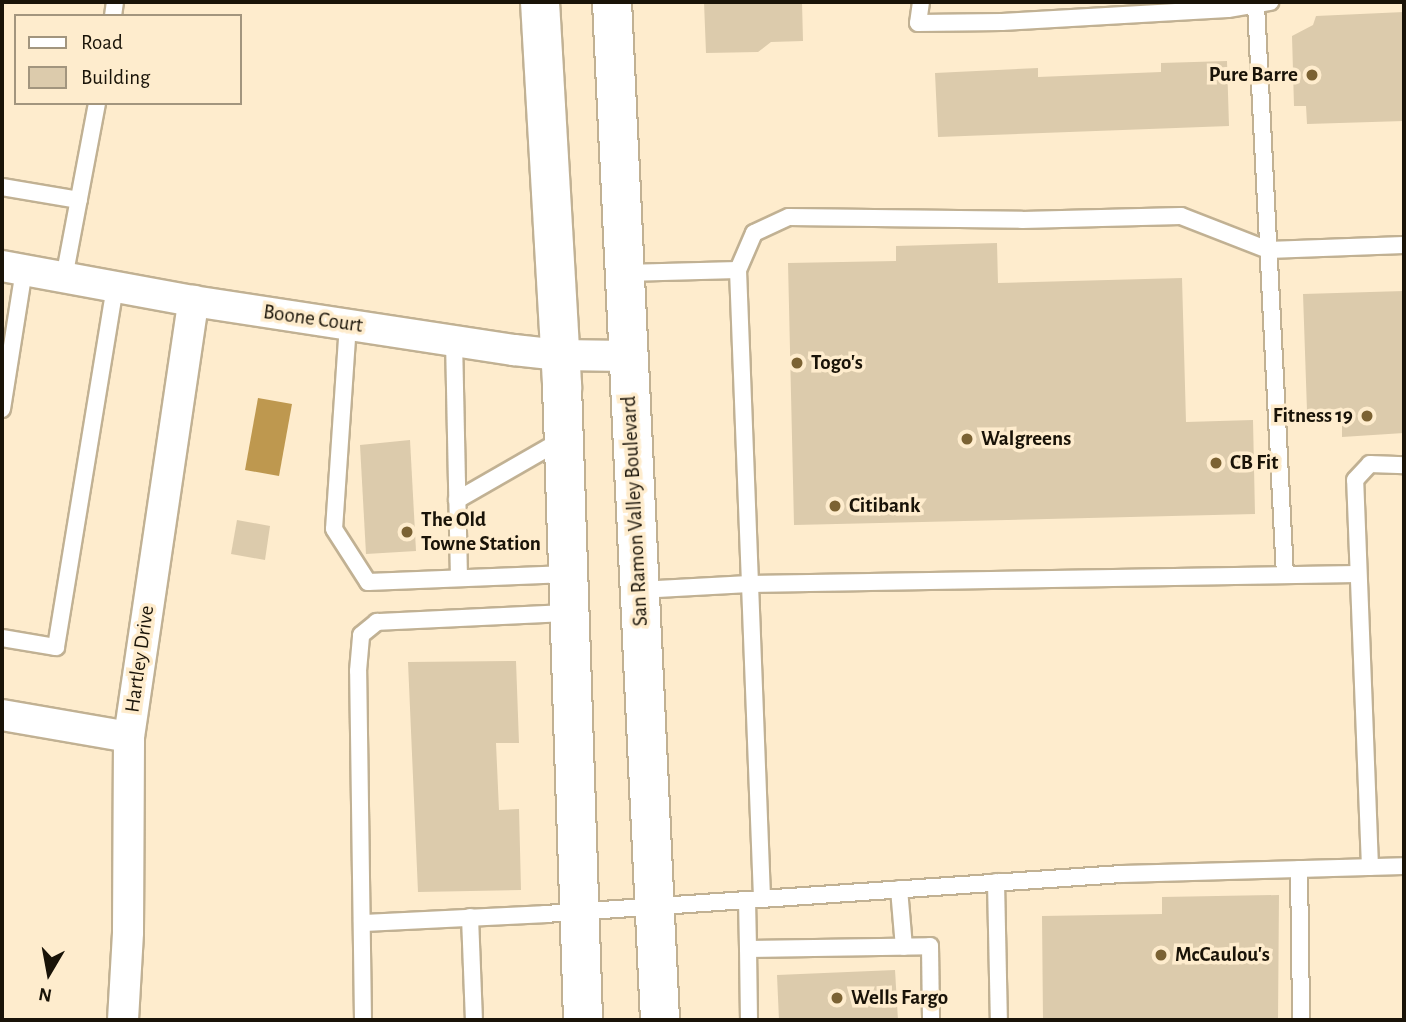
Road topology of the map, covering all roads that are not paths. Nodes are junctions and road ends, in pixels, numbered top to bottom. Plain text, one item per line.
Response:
1 (540, 2) edge
2 (612, 2) edge
3 (921, 2) edge
4 (1263, 4) edge
5 (97, 105) edge
6 (4, 186) edge
7 (79, 200) junction
8 (1404, 245) edge
9 (1268, 250) junction
10 (13, 268) edge
11 (738, 270) junction
12 (622, 273) junction
13 (64, 278) junction
14 (115, 287) junction
15 (193, 301) junction
16 (348, 324) junction
17 (454, 340) junction
18 (560, 355) junction
19 (627, 356) junction
20 (4, 376) edge
21 (2, 409) edge
22 (563, 439) junction
23 (1404, 465) edge
24 (457, 500) junction
25 (568, 574) junction
26 (1357, 574) junction
27 (1284, 575) junction
28 (459, 578) junction
29 (749, 584) junction
30 (639, 590) junction
31 (569, 613) junction
32 (2, 638) edge
33 (2, 715) edge
34 (129, 737) junction
35 (1404, 866) edge
36 (1370, 867) junction
37 (1298, 869) junction
38 (996, 882) junction
39 (899, 889) junction
40 (754, 899) junction
41 (654, 905) junction
42 (580, 910) junction
43 (470, 917) junction
44 (362, 923) junction
45 (904, 947) junction
46 (748, 949) junction
47 (123, 1020) edge
48 (363, 1020) edge
49 (474, 1020) edge
50 (583, 1020) edge
51 (660, 1020) edge
52 (750, 1020) edge
53 (931, 1020) edge
54 (999, 1020) edge
55 (1301, 1020) edge

1 - 18 main road
2 - 12 main road, San Ramon Valley Boulevard
3 - 4 lane
4 - 9 lane
5 - 7 lane
6 - 7 lane
7 - 13 lane
8 - 9 lane
9 - 11 lane
9 - 27 lane
10 - 13 street, Boone Court
10 - 20 lane
11 - 12 lane
11 - 29 lane
12 - 19 main road, San Ramon Valley Boulevard
13 - 14 street, Boone Court
14 - 15 street, Boone Court
14 - 32 lane
15 - 16 street, Boone Court
15 - 34 street, Hartley Drive
16 - 17 street, Boone Court
16 - 28 lane
17 - 18 street, Boone Court
17 - 24 lane
18 - 19 street, Boone Court
18 - 22 main road
19 - 30 main road, San Ramon Valley Boulevard
20 - 21 lane
22 - 24 lane
22 - 25 main road
23 - 26 lane
24 - 28 lane
25 - 28 lane
25 - 31 main road
26 - 27 lane
26 - 36 lane
27 - 29 lane
29 - 30 lane
29 - 40 lane
30 - 41 main road, San Ramon Valley Boulevard
31 - 42 main road
31 - 44 lane
33 - 34 street
34 - 47 street, Hartley Drive
35 - 36 lane
36 - 37 lane
37 - 38 lane
37 - 55 lane
38 - 39 lane
38 - 54 lane
39 - 40 lane
39 - 45 lane
40 - 41 lane
40 - 46 lane
41 - 42 lane
41 - 51 main road, San Ramon Valley Boulevard
42 - 43 lane
42 - 50 main road
43 - 44 lane
43 - 49 lane
44 - 48 lane
45 - 46 lane
45 - 53 lane
46 - 52 lane

